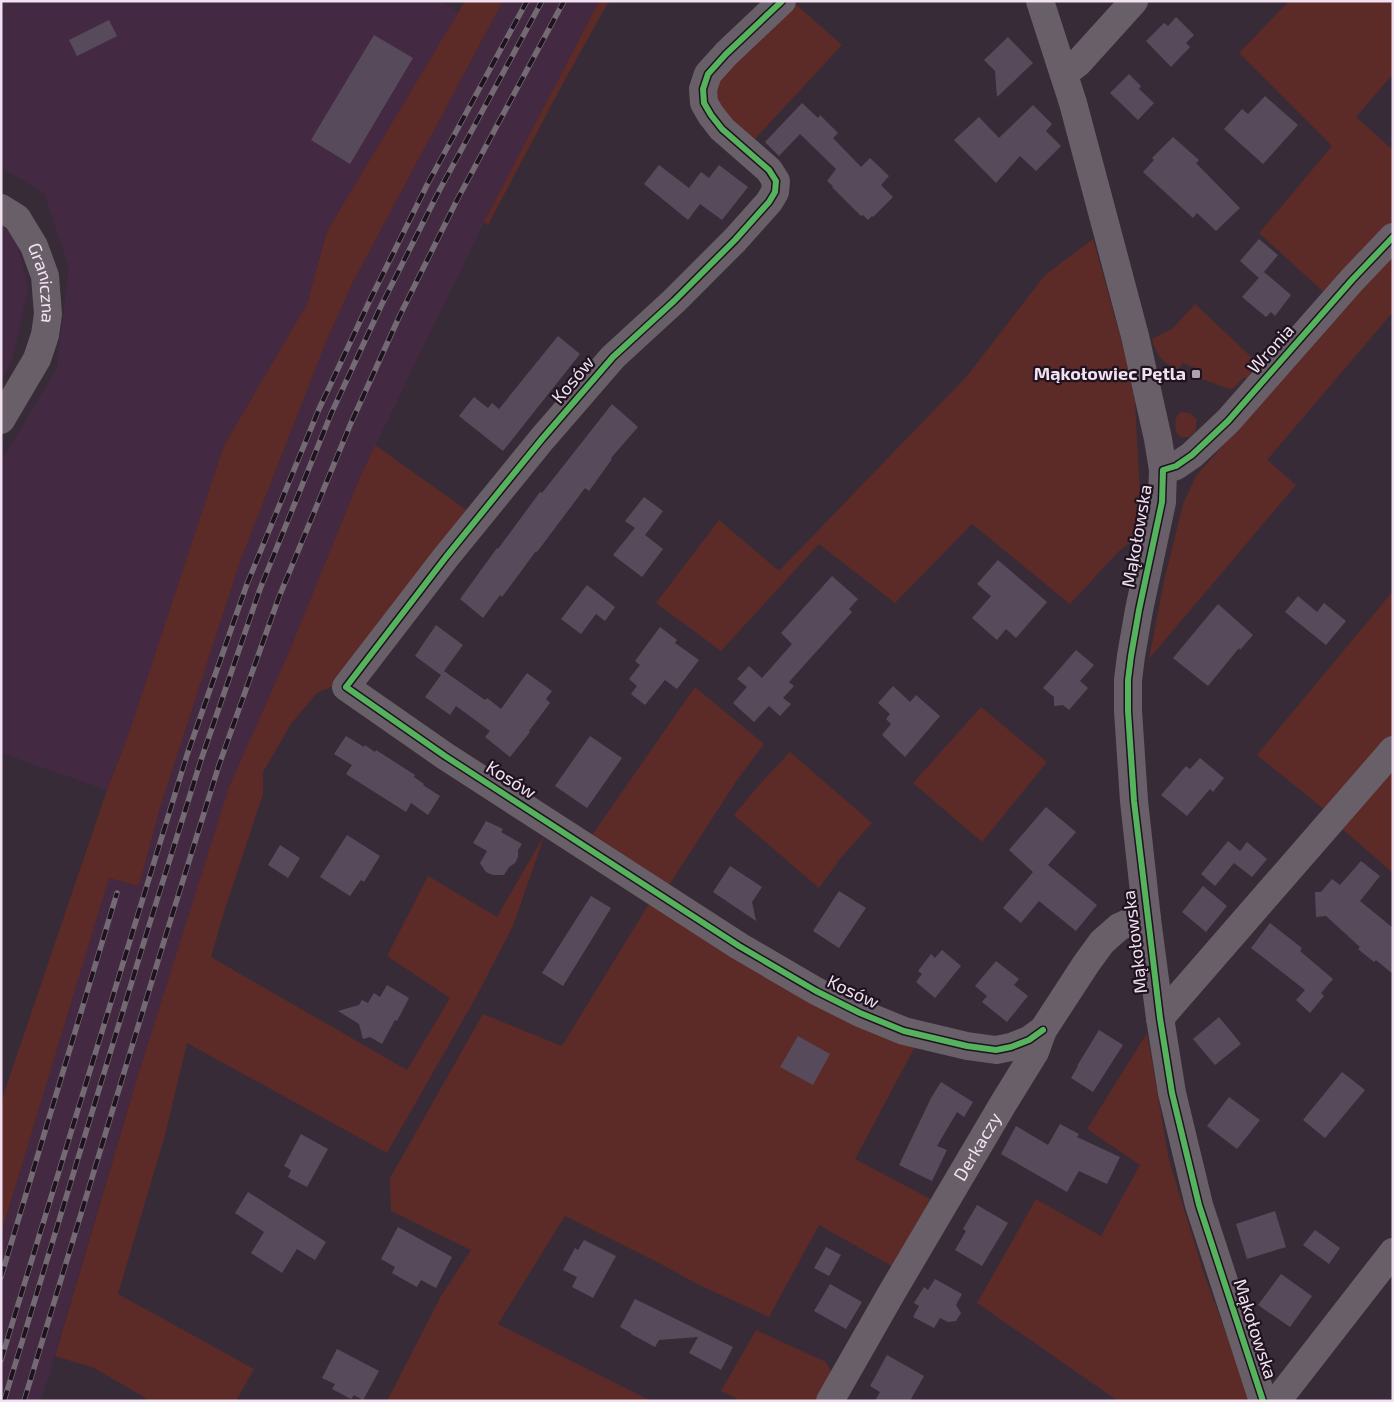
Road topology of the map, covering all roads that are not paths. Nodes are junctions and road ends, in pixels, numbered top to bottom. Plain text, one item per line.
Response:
1 (782, 1) edge
2 (1040, 1) edge
3 (1134, 1) edge
4 (1064, 74) junction
5 (1, 208) edge
6 (1393, 237) edge
7 (1, 420) edge
8 (1163, 470) junction
9 (1393, 750) edge
10 (1147, 919) junction
11 (1160, 1018) junction
12 (1043, 1030) junction
13 (1393, 1252) edge
14 (830, 1401) edge
15 (1263, 1401) edge
16 (1277, 1401) edge

1 - 12 street, Kosów
2 - 4 street, Mąkołowska
3 - 4 street
4 - 8 street, Mąkołowska
5 - 7 street, Graniczna
6 - 8 street, Wronia
8 - 10 street, Mąkołowska
9 - 11 street, Mąkołowska
10 - 11 street, Mąkołowska
10 - 12 street, Derkaczy
11 - 15 street, Mąkołowska
12 - 14 street, Derkaczy
13 - 16 street, Mąkołowska

